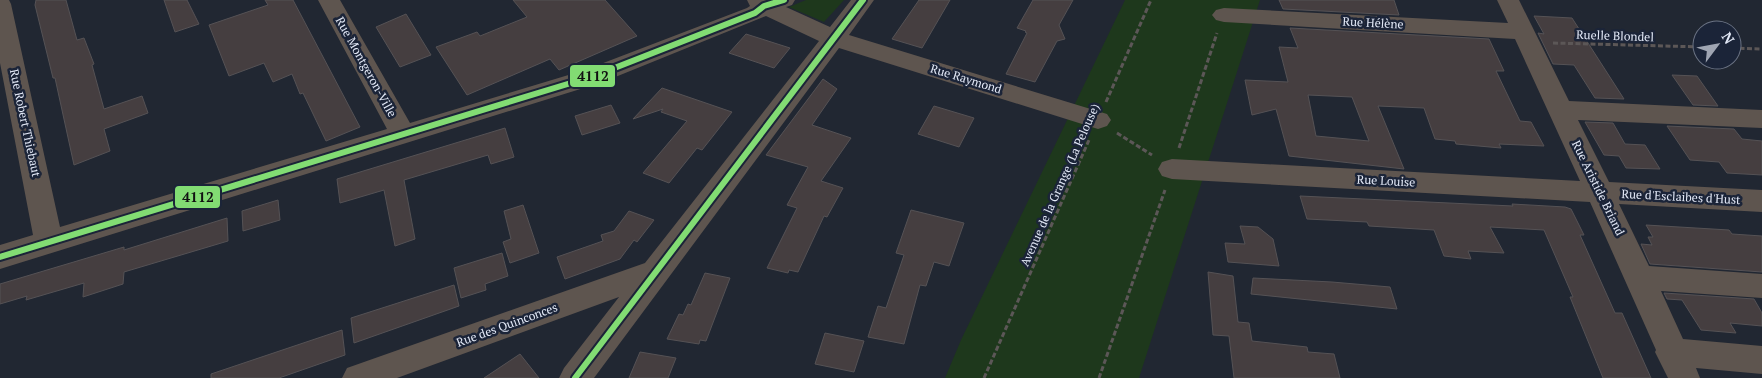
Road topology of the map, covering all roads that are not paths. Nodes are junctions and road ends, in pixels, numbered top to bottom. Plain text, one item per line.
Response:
1 (329, 0) edge
2 (863, 0) edge
3 (1508, 0) edge
4 (768, 2) edge
5 (0, 4) edge
6 (1224, 15) dead end
7 (1525, 37) junction
8 (833, 38) junction
9 (1561, 110) junction
10 (1762, 119) edge
11 (1098, 120) road end
12 (403, 134) junction
13 (1172, 169) road end
14 (1600, 194) junction
15 (1762, 201) edge
16 (49, 242) junction
17 (0, 257) edge
18 (655, 272) junction
19 (1640, 277) junction
20 (1762, 286) edge
21 (1762, 360) edge
22 (1678, 365) edge
23 (358, 378) edge
24 (575, 378) edge

1 - 12 street, Rue Montgeron-Ville
2 - 8 street
3 - 7 street, Rue Aristide Briand
4 - 8 street, Rue Raymond
4 - 12 street
5 - 16 street, Rue Robert Thiebaut
6 - 7 street, Rue Hélène
7 - 9 street, Rue Aristide Briand
8 - 11 street, Rue Raymond
8 - 18 street
9 - 10 street
9 - 14 street, Rue Aristide Briand
12 - 16 street
13 - 14 street, Rue Louise
14 - 15 street, Rue d'Esclaibes d'Hust
14 - 19 street, Rue Aristide Briand
16 - 17 street
18 - 23 street, Rue des Quinconces
18 - 24 street
19 - 20 street
19 - 22 street, Rue Aristide Briand
21 - 22 street

